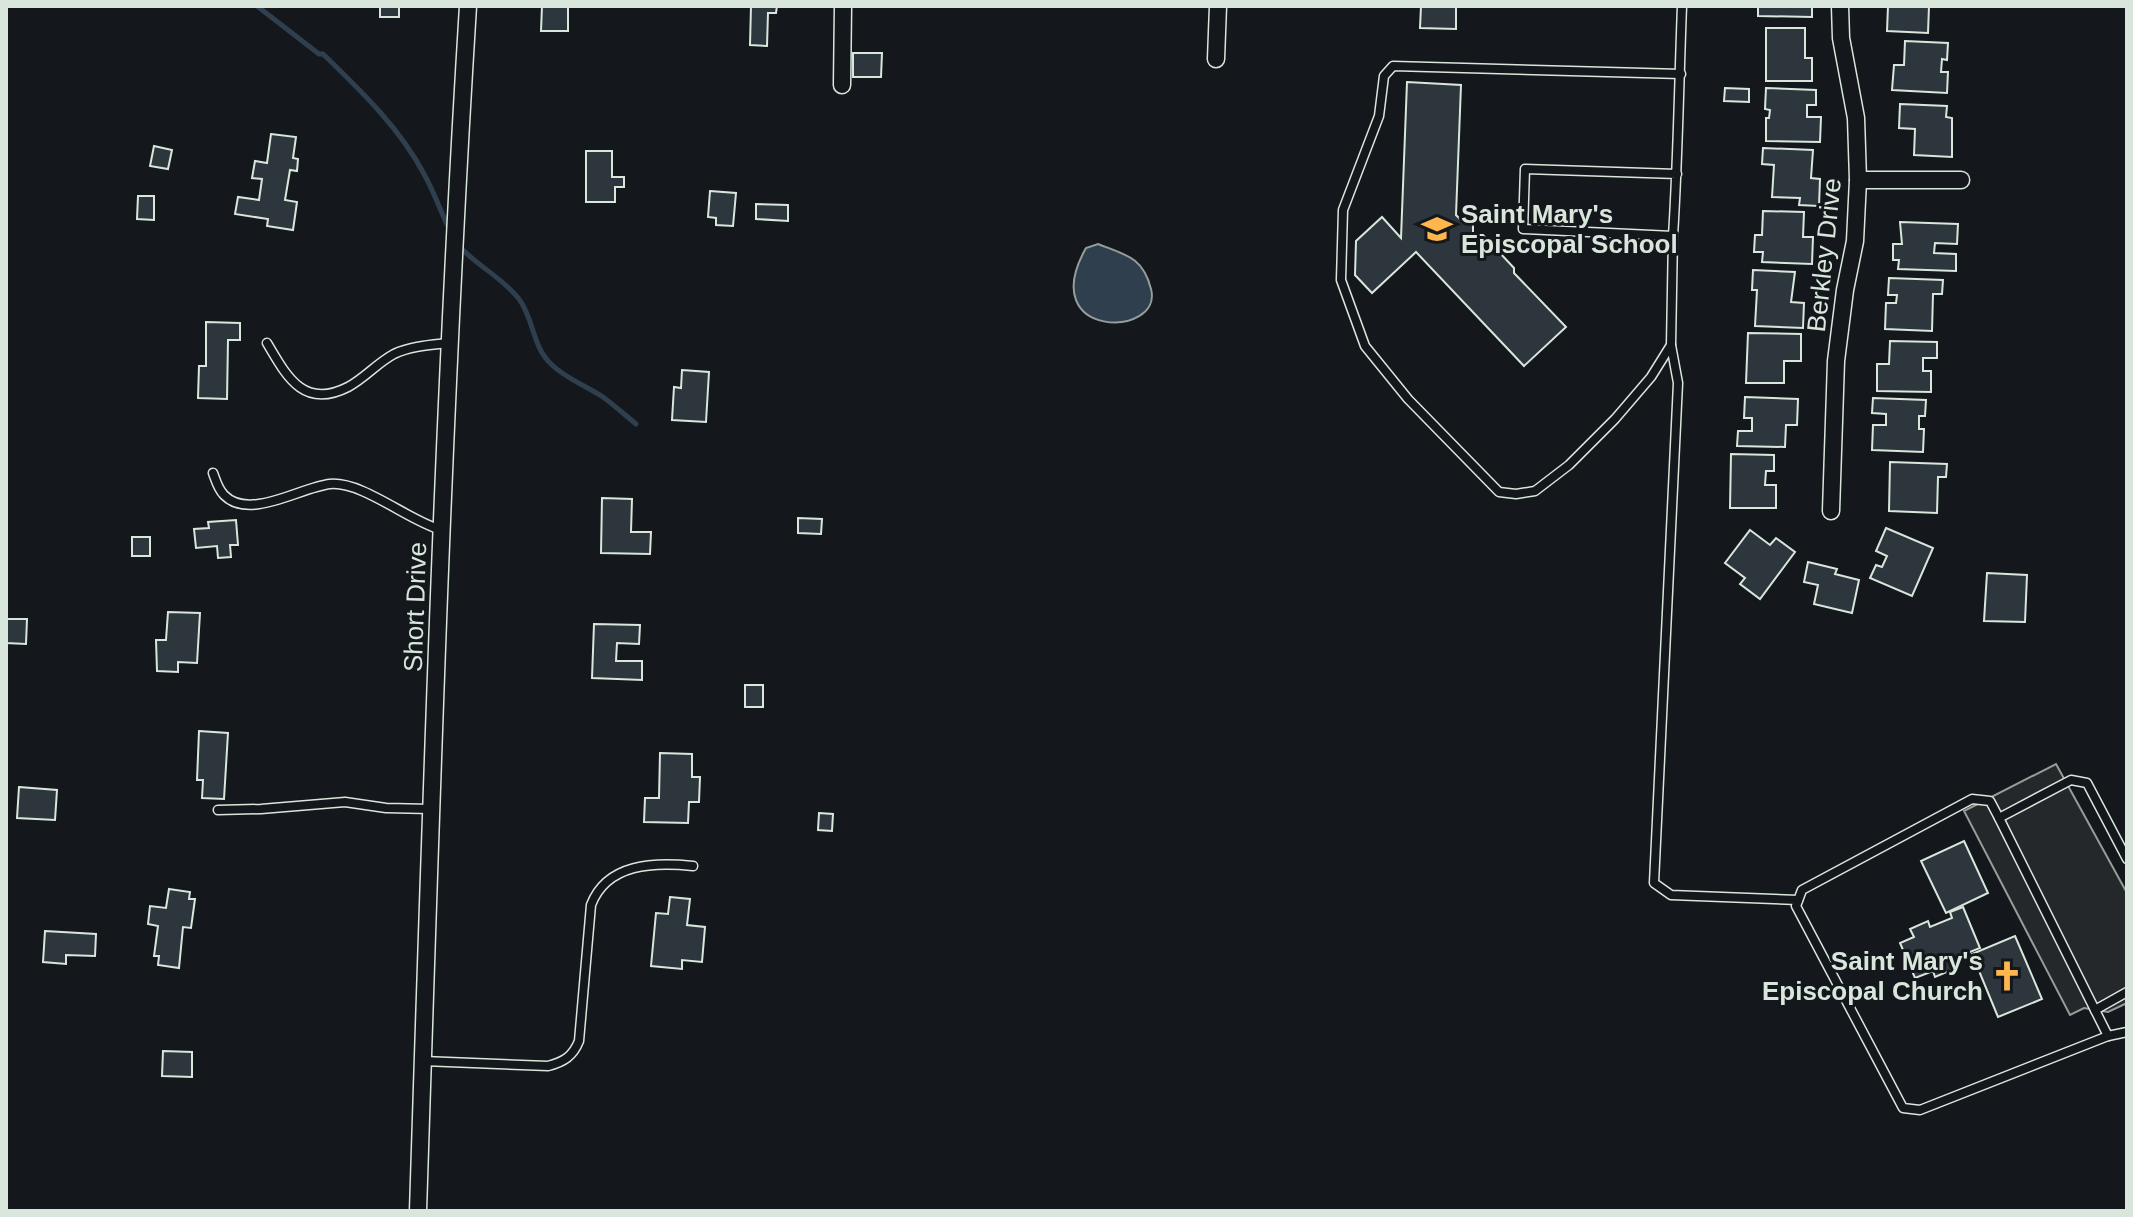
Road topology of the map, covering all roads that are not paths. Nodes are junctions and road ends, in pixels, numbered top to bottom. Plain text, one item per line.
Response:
1 (468, 6) edge
2 (843, 6) edge
3 (1218, 6) edge
4 (1682, 6) edge
5 (1840, 6) edge
6 (1216, 59) dead end
7 (1681, 74) junction
8 (842, 85) dead end
9 (1677, 174) junction
10 (1858, 180) junction
11 (1961, 180) dead end
12 (1673, 236) junction
13 (267, 343) dead end
14 (450, 343) junction
15 (1671, 345) junction
16 (213, 473) dead end
17 (1831, 511) dead end
18 (442, 530) junction
19 (431, 809) junction
20 (218, 810) dead end
21 (1999, 818) junction
22 (2127, 859) edge
23 (693, 866) dead end
24 (1798, 900) junction
25 (2127, 992) edge
26 (2095, 1010) junction
27 (2127, 1032) edge
28 (2108, 1036) junction
29 (423, 1061) junction
30 (418, 1211) edge

1 - 14 street, Short Drive
2 - 8 street
3 - 6 street
4 - 7 lane
5 - 10 street, Berkley Drive
7 - 9 lane
7 - 15 lane
9 - 12 lane
9 - 12 lane
10 - 11 street
10 - 17 street, Berkley Drive
12 - 15 lane
13 - 14 lane
14 - 18 street, Short Drive
15 - 24 lane
16 - 18 lane
18 - 19 street, Short Drive
19 - 20 lane
19 - 29 street, Short Drive
21 - 22 lane
21 - 24 lane
21 - 26 lane
23 - 29 lane
24 - 28 lane
25 - 26 lane
26 - 28 lane
27 - 28 lane
29 - 30 street, Short Drive

